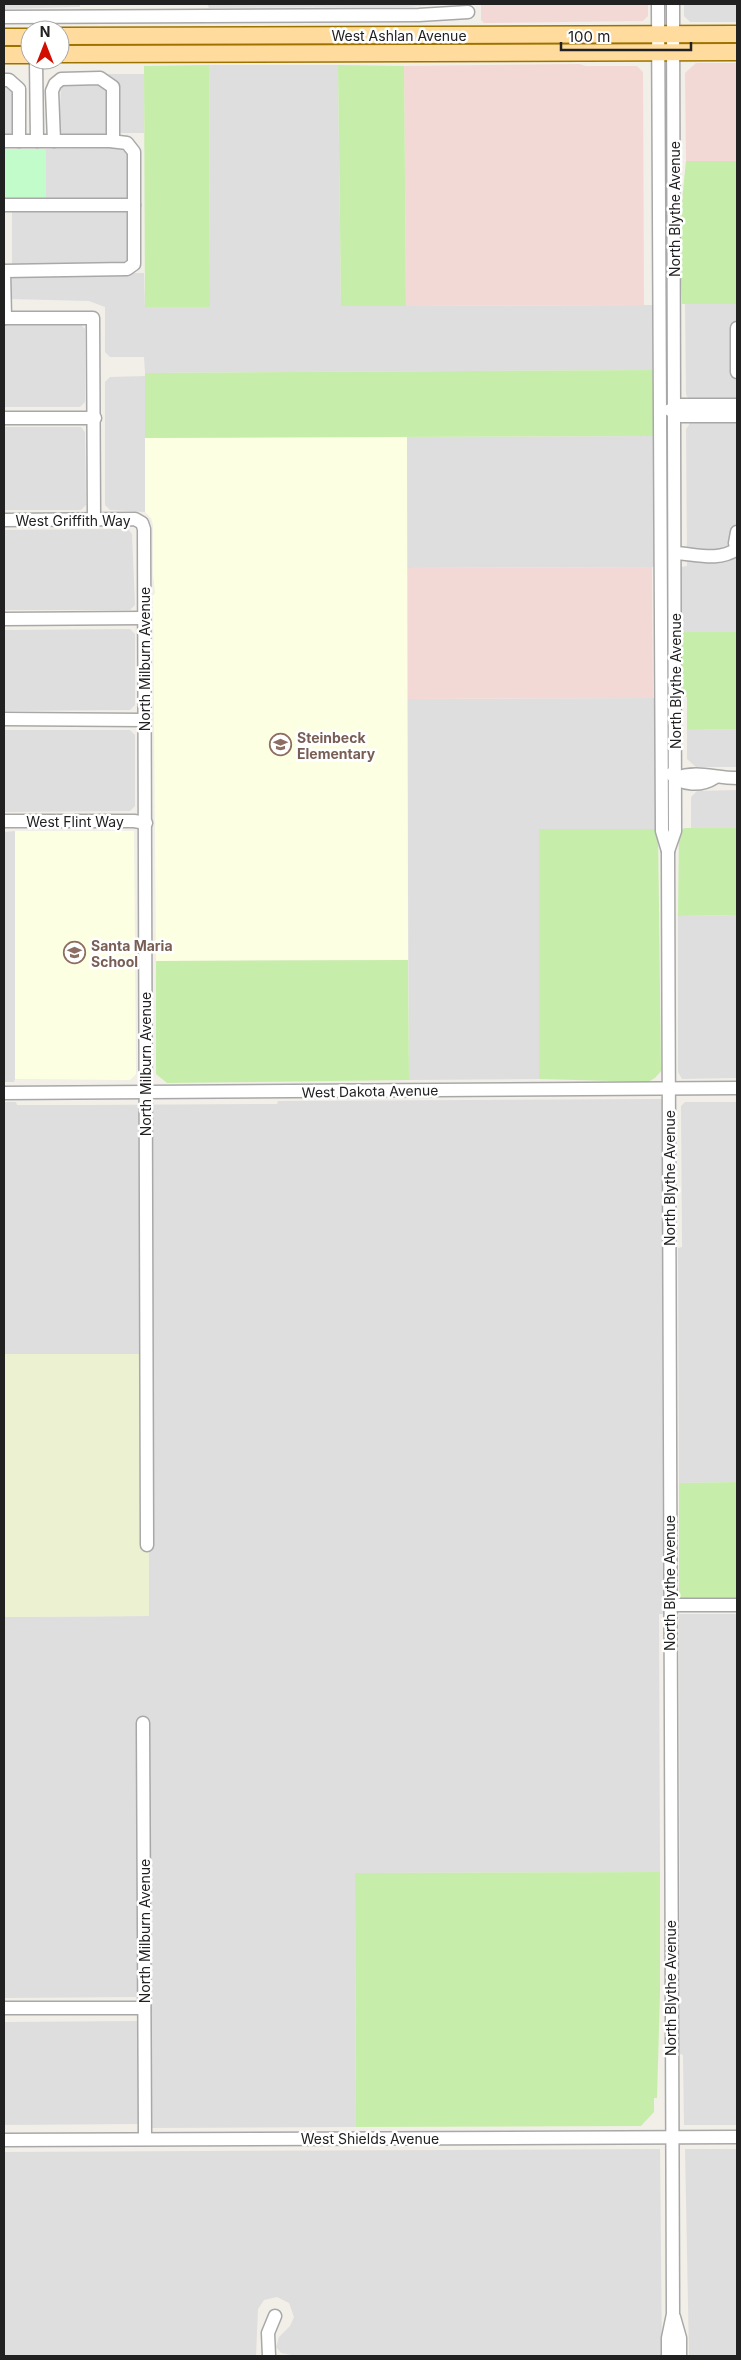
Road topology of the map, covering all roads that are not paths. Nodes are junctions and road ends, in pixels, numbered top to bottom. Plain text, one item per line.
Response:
1 (658, 4) edge
2 (673, 4) edge
3 (468, 8) edge
4 (92, 10) edge
5 (194, 10) edge
6 (140, 16) junction
7 (4, 17) edge
8 (666, 34) junction
9 (737, 34) edge
10 (468, 35) junction
11 (20, 36) edge
12 (70, 36) edge
13 (140, 36) junction
14 (4, 37) edge
15 (666, 52) junction
16 (737, 52) edge
17 (391, 53) junction
18 (70, 54) edge
19 (140, 54) junction
20 (4, 55) edge
21 (20, 55) edge
22 (36, 70) edge
23 (4, 80) edge
24 (4, 141) edge
25 (19, 141) junction
26 (36, 141) junction
27 (54, 141) junction
28 (113, 141) junction
29 (4, 205) edge
30 (134, 205) junction
31 (4, 271) edge
32 (4, 318) edge
33 (737, 328) edge
34 (661, 339) junction
35 (737, 372) edge
36 (737, 405) edge
37 (675, 410) junction
38 (710, 410) junction
39 (737, 416) edge
40 (4, 418) edge
41 (95, 418) junction
42 (4, 520) edge
43 (94, 520) junction
44 (142, 523) joint
45 (737, 532) edge
46 (737, 549) edge
47 (675, 553) junction
48 (668, 584) junction
49 (144, 618) junction
50 (4, 619) edge
51 (662, 698) junction
52 (4, 720) edge
53 (144, 720) junction
54 (675, 778) junction
55 (737, 778) edge
56 (4, 821) edge
57 (146, 823) junction
58 (668, 851) junction
59 (669, 1088) junction
60 (737, 1088) edge
61 (4, 1092) edge
62 (144, 1092) junction
63 (147, 1545) dead end
64 (669, 1605) junction
65 (737, 1605) edge
66 (143, 1724) dead end
67 (4, 2008) edge
68 (144, 2008) junction
69 (737, 2136) edge
70 (671, 2137) junction
71 (144, 2139) junction
72 (4, 2140) edge
73 (673, 2314) junction
74 (275, 2316) dead end
75 (269, 2356) edge
76 (668, 2356) edge
77 (680, 2356) edge

1 - 8 street, North Blythe Avenue
2 - 8 street, North Blythe Avenue
3 - 5 street
3 - 10 street
4 - 6 street
4 - 7 street
5 - 6 street
6 - 13 street
8 - 9 main road, West Ashlan Avenue
8 - 10 main road, West Ashlan Avenue
8 - 15 street, North Blythe Avenue
10 - 13 main road, West Ashlan Avenue
10 - 17 main road
11 - 14 main road
12 - 13 main road, West Ashlan Avenue
13 - 19 street
15 - 16 main road, West Ashlan Avenue
15 - 17 main road, West Ashlan Avenue
15 - 34 street, North Blythe Avenue
15 - 37 street, North Blythe Avenue
17 - 19 main road, West Ashlan Avenue
18 - 19 main road, West Ashlan Avenue
20 - 21 main road
22 - 26 street
23 - 25 street
24 - 25 street
25 - 26 street
26 - 27 street
27 - 28 street
27 - 28 street
28 - 30 street
29 - 30 street
30 - 31 street
31 - 32 street
32 - 41 street
33 - 35 street
34 - 37 street, North Blythe Avenue
34 - 48 street, North Blythe Avenue
36 - 38 street
37 - 38 street
37 - 47 street, North Blythe Avenue
38 - 39 street
40 - 41 street
41 - 43 street
42 - 43 street, West Griffith Way
43 - 44 street, West Griffith Way
44 - 49 street, North Milburn Avenue
45 - 46 street
46 - 47 street
47 - 48 street, North Blythe Avenue
48 - 51 street, North Blythe Avenue
48 - 54 street, North Blythe Avenue
49 - 50 street
49 - 53 street, North Milburn Avenue
51 - 54 street, North Blythe Avenue
51 - 58 street, North Blythe Avenue
52 - 53 street
53 - 57 street, North Milburn Avenue
54 - 55 street
54 - 58 street, North Blythe Avenue
56 - 57 street, West Flint Way
57 - 62 street, North Milburn Avenue
58 - 59 street, North Blythe Avenue
59 - 60 street, West Dakota Avenue
59 - 62 street, West Dakota Avenue
59 - 64 street, North Blythe Avenue
61 - 62 street, West Dakota Avenue
62 - 63 street, North Milburn Avenue
64 - 65 street
64 - 70 street, North Blythe Avenue
66 - 68 street, North Milburn Avenue
67 - 68 street
68 - 71 street, North Milburn Avenue
69 - 70 street, West Shields Avenue
70 - 71 street, West Shields Avenue
70 - 73 street, North Blythe Avenue
71 - 72 street, West Shields Avenue
73 - 76 street, North Blythe Avenue
73 - 77 street, North Blythe Avenue
74 - 75 street

